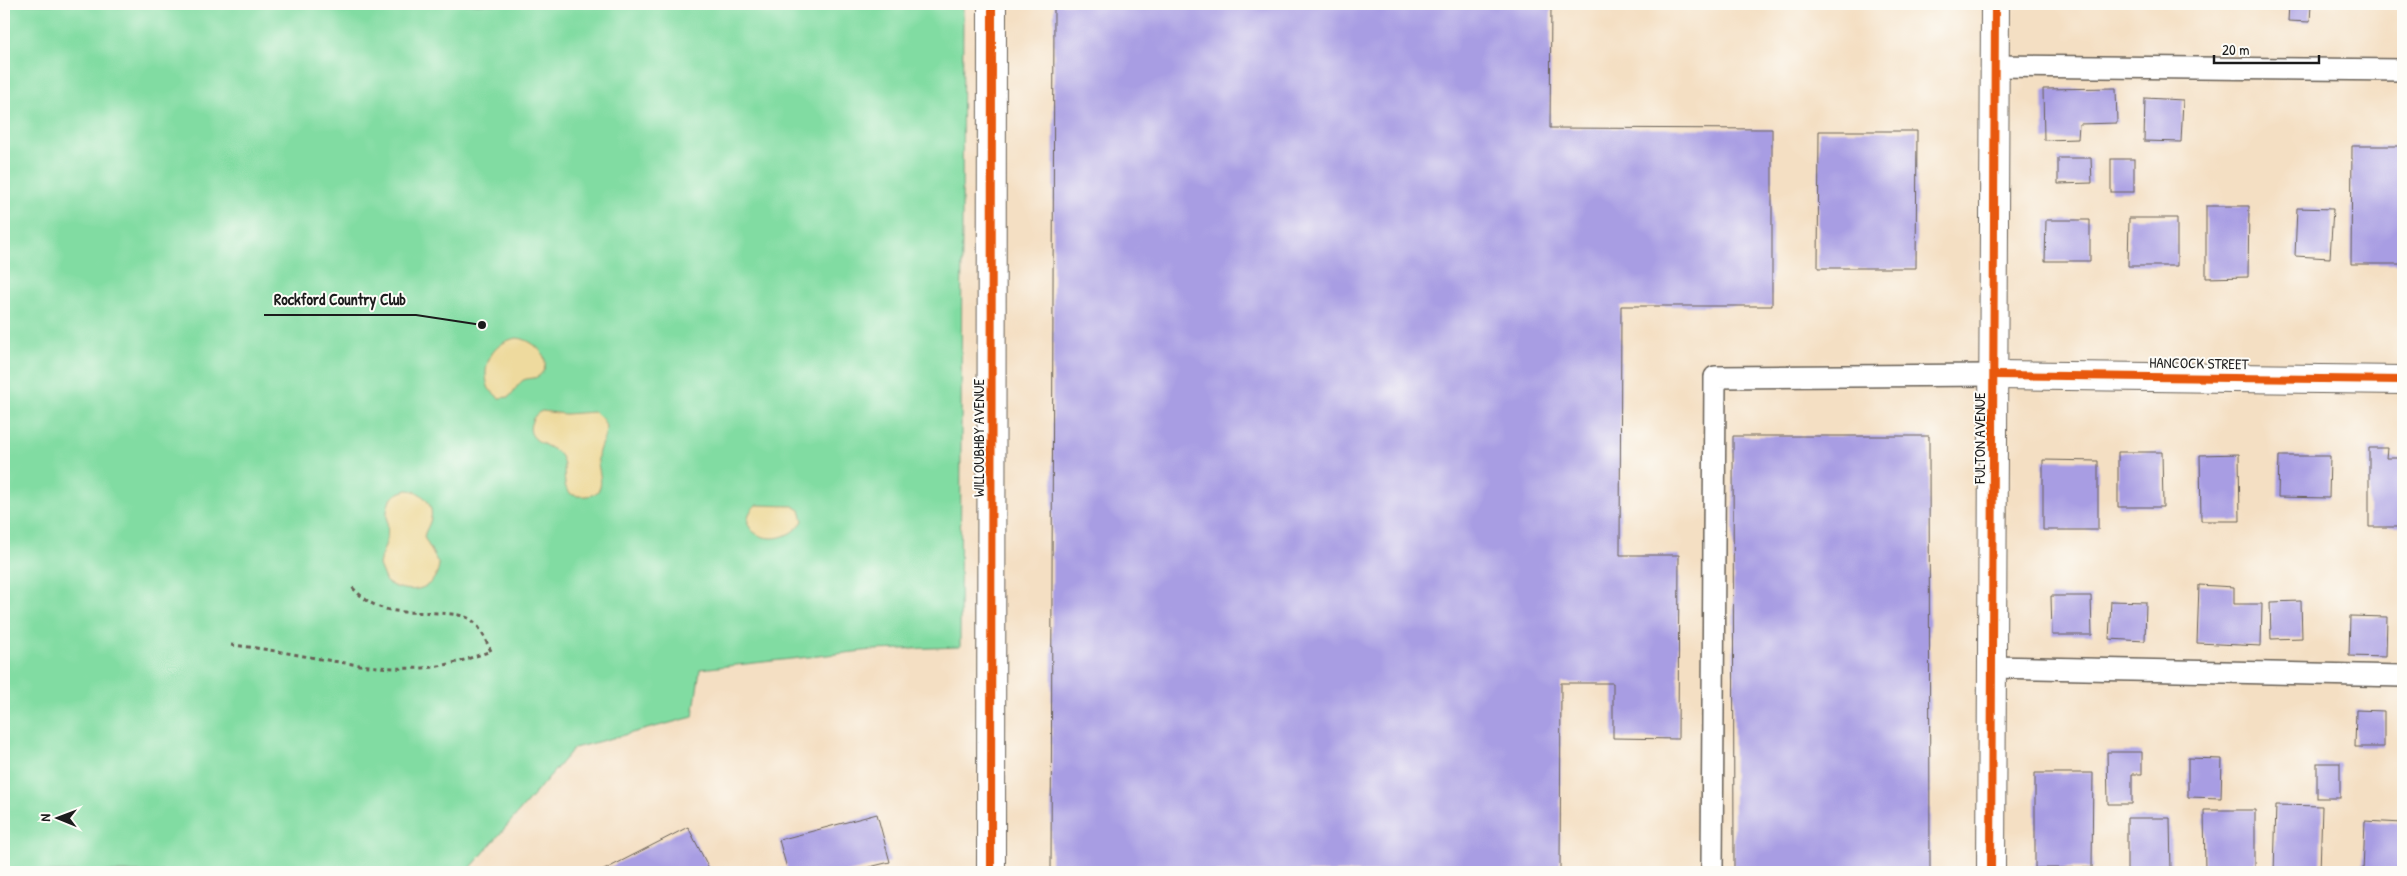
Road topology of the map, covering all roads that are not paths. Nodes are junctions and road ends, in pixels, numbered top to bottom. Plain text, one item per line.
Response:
1 (992, 4) edge
2 (1995, 4) edge
3 (1995, 66) junction
4 (2403, 70) edge
5 (1994, 375) junction
6 (2403, 380) edge
7 (1992, 667) junction
8 (2403, 676) edge
9 (991, 872) edge
10 (1712, 872) edge
11 (1991, 872) edge

1 - 9 street, WILLOUBHBY AVENUE
2 - 3 street, FULTON AVENUE
3 - 4 lane
3 - 5 street, FULTON AVENUE
5 - 6 street, HANCOCK STREET
5 - 7 street, FULTON AVENUE
5 - 10 lane
7 - 8 lane
7 - 11 street, FULTON AVENUE

